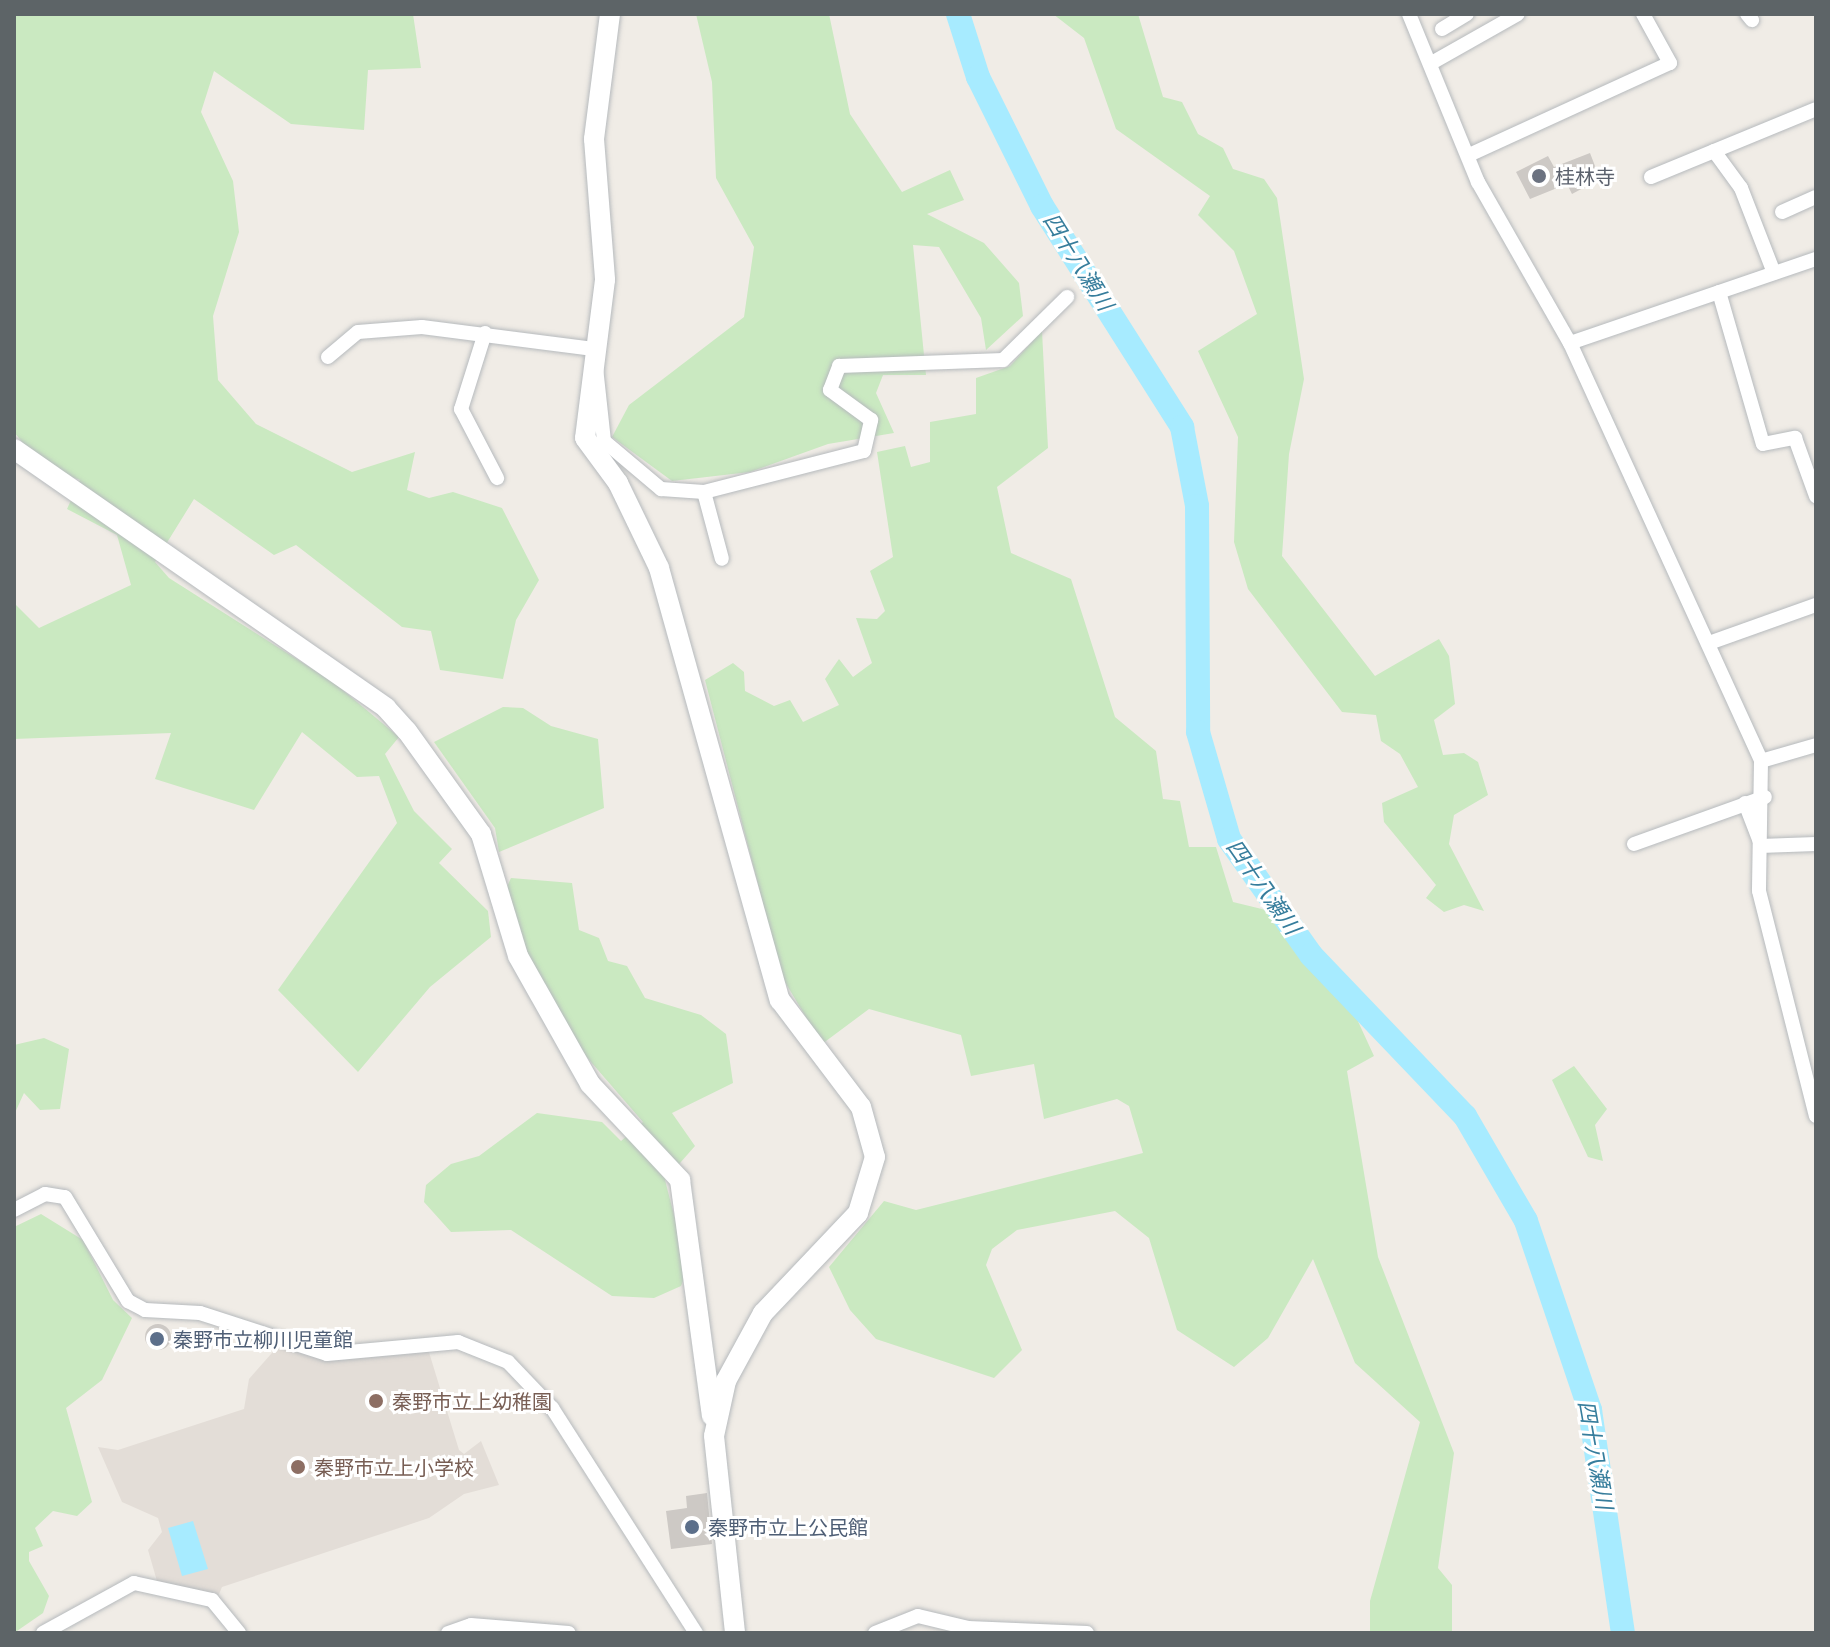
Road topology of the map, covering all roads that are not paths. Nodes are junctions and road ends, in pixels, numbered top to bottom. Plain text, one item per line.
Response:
1 (610, 14) edge
2 (1409, 14) edge
3 (1467, 14) edge
4 (1518, 14) edge
5 (1643, 14) edge
6 (1442, 29) dead end
7 (1435, 61) junction
8 (1816, 109) edge
9 (1714, 151) junction
10 (1469, 155) junction
11 (1651, 177) dead end
12 (1816, 197) edge
13 (1790, 205) dead end
14 (1816, 259) edge
15 (1774, 273) junction
16 (1719, 292) junction
17 (1067, 297) dead end
18 (485, 333) junction
19 (1570, 343) junction
20 (594, 349) junction
21 (328, 357) dead end
22 (14, 449) edge
23 (497, 478) dead end
24 (704, 492) junction
25 (1816, 496) edge
26 (703, 549) dead end
27 (1816, 605) edge
28 (1709, 643) junction
29 (1816, 745) edge
30 (1761, 761) junction
31 (1765, 797) junction
32 (1745, 803) junction
33 (1634, 844) dead end
34 (1760, 844) junction
35 (1816, 844) edge
36 (1812, 1087) edge
37 (1816, 1116) edge
38 (14, 1210) edge
39 (714, 1436) junction
40 (43, 1633) edge
41 (239, 1633) edge
42 (448, 1633) edge
43 (569, 1633) edge
44 (696, 1633) edge
45 (729, 1633) edge
46 (875, 1633) edge
47 (1087, 1633) edge

1 - 20 street
2 - 7 street
3 - 6 street
4 - 7 street
5 - 10 street
7 - 10 street
8 - 9 street
9 - 11 street
9 - 15 street
10 - 19 street
12 - 13 street
14 - 15 street
15 - 16 street
16 - 19 street
16 - 25 street
17 - 24 street
18 - 20 street
18 - 21 street
18 - 23 street
19 - 28 street
20 - 24 street
20 - 39 street
22 - 39 street
24 - 26 street
27 - 28 street
28 - 30 street
29 - 30 street
30 - 31 street
31 - 32 street
31 - 34 street
32 - 33 street
32 - 34 street
34 - 35 street
34 - 36 street
36 - 37 street
38 - 44 street
39 - 45 street
40 - 41 street
42 - 43 street
46 - 47 street

